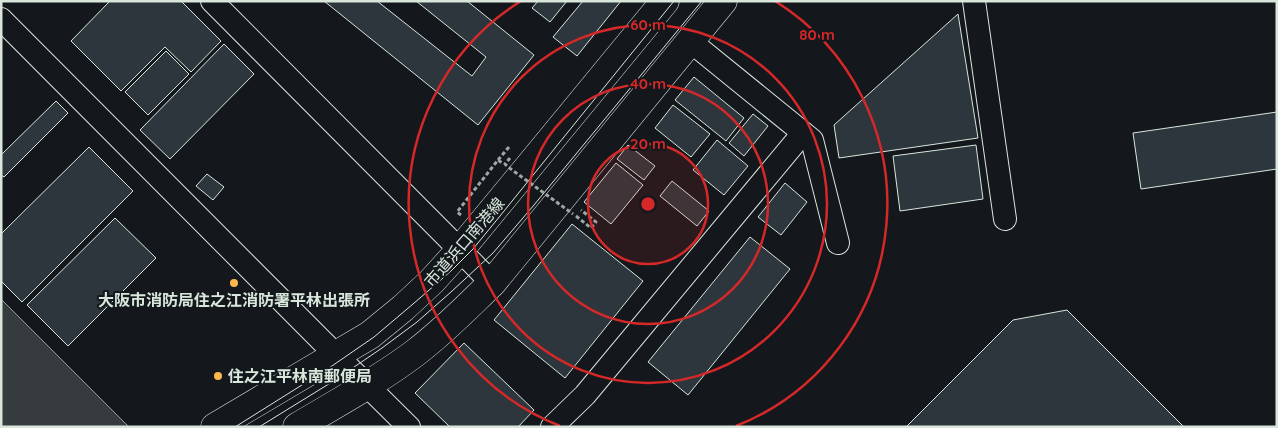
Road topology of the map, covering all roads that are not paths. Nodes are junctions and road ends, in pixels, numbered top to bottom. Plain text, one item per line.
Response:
1 (212, 1) edge
2 (665, 1) edge
3 (723, 1) edge
4 (974, 1) edge
5 (1, 19) edge
6 (690, 41) junction
7 (803, 133) junction
8 (1005, 219) dead end
9 (838, 243) dead end
10 (460, 250) junction
11 (492, 283) junction
12 (336, 355) junction
13 (367, 385) junction
14 (215, 427) edge
15 (297, 427) edge
16 (409, 427) edge
17 (552, 427) edge

1 - 10 street
2 - 10 main road, 市道浜口南港線
3 - 6 main road
4 - 8 street
5 - 12 street
6 - 7 street
6 - 11 main road
7 - 9 street
7 - 17 street
10 - 11 street
10 - 12 main road, 市道浜口南港線
11 - 13 main road
12 - 13 street
12 - 14 main road, 市道浜口南港線
13 - 15 main road
13 - 16 street

